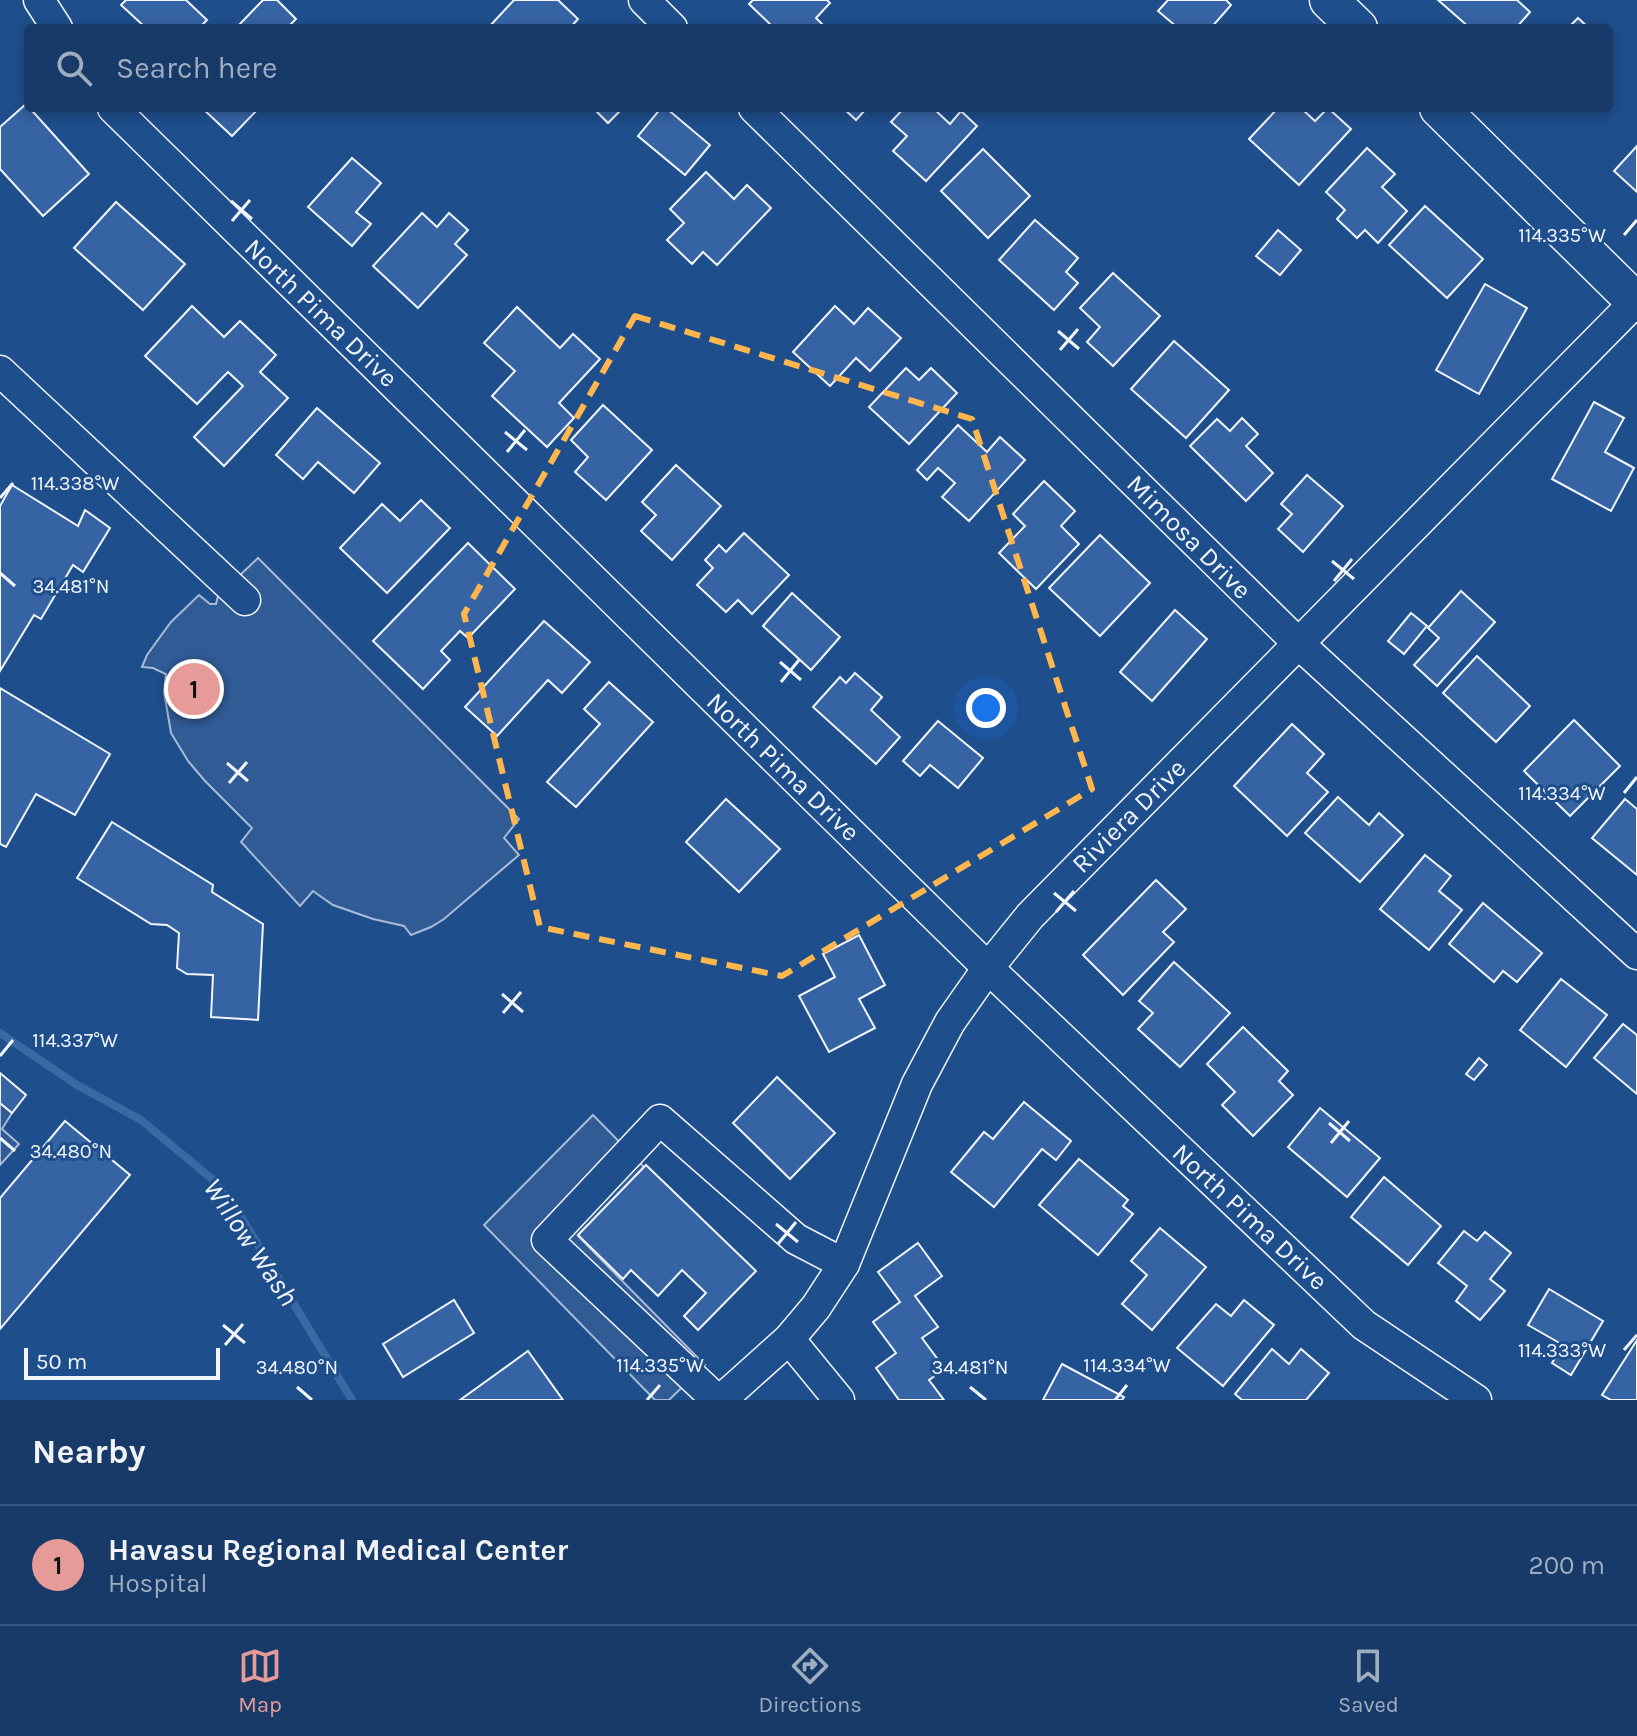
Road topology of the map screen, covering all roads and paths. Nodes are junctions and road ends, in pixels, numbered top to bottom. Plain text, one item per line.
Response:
1 (39, 0) edge
2 (644, 0) edge
3 (1329, 0) edge
4 (54, 24) edge
5 (668, 24) edge
6 (1354, 24) edge
7 (117, 112) edge
8 (758, 112) edge
9 (1443, 112) edge
10 (1636, 302) edge
11 (0, 371) edge
12 (245, 600) dead end
13 (1299, 644) junction
14 (1637, 954) edge
15 (988, 968) junction
16 (844, 1264) junction
17 (789, 1339) junction
18 (719, 1400) edge
19 (839, 1400) edge
20 (1476, 1400) edge

1 - 4 street
2 - 5 street
3 - 6 main road
7 - 15 street, North Pima Drive
8 - 13 street, Mimosa Drive
9 - 10 main road
10 - 13 street, Riviera Drive
11 - 12 street
13 - 14 street, Mimosa Drive
13 - 15 street, Riviera Drive
15 - 16 street, Riviera Drive
15 - 20 street, North Pima Drive
16 - 17 street, Riviera Drive
16 - 18 street
17 - 18 street, Riviera Drive
17 - 19 street

